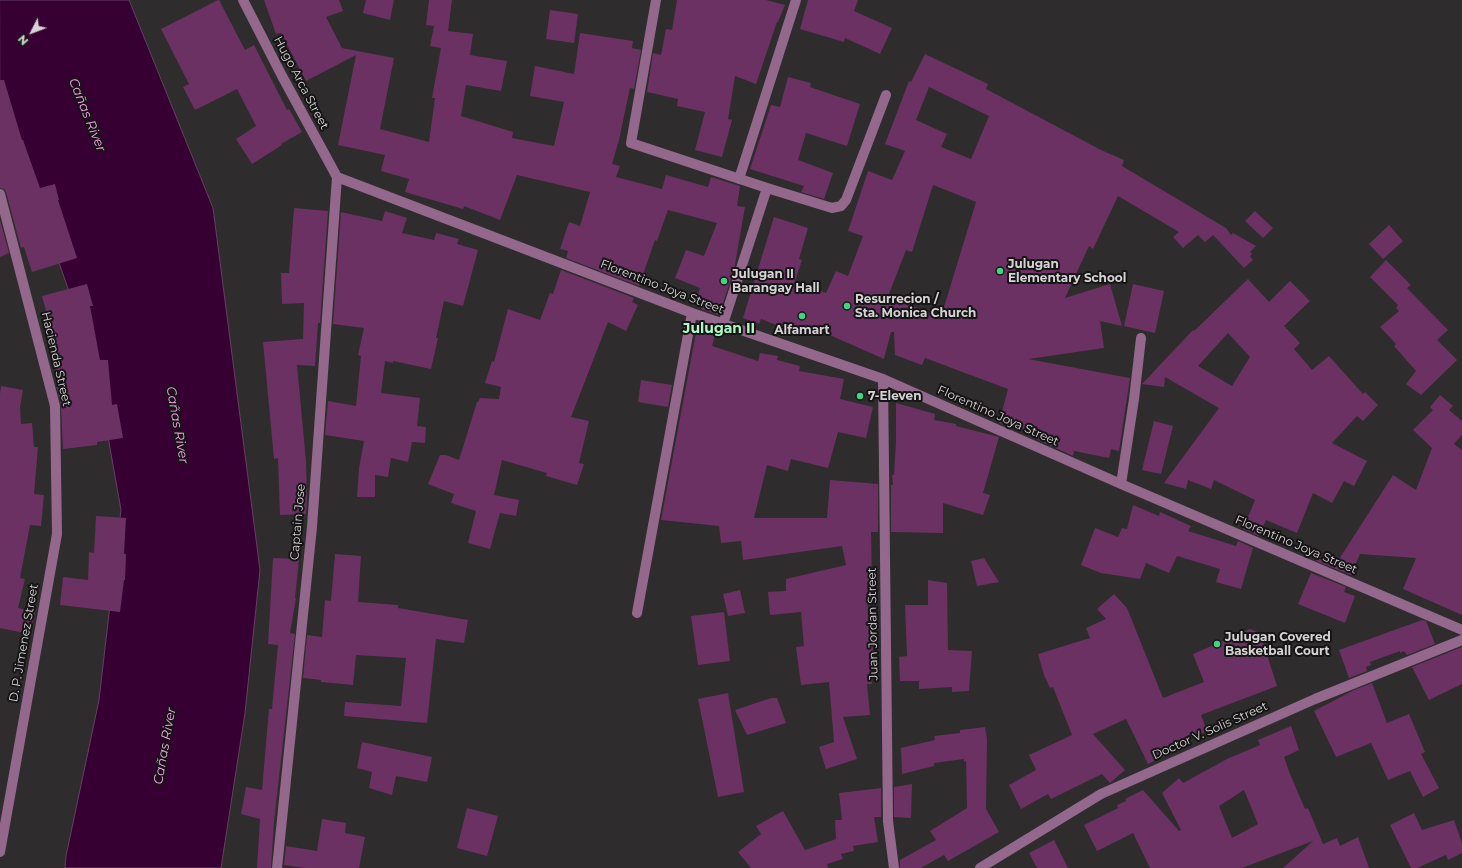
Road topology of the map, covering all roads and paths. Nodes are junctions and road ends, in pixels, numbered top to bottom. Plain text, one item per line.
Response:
1 (243, 0) edge
2 (656, 0) edge
3 (796, 0) edge
4 (886, 95) dead end
5 (337, 177) junction
6 (739, 179) junction
7 (767, 188) junction
8 (0, 194) edge
9 (692, 313) junction
10 (723, 324) junction
11 (1141, 338) dead end
12 (883, 379) junction
13 (1121, 484) junction
14 (57, 534) joint
15 (637, 613) dead end
16 (1462, 630) edge
17 (1462, 640) edge
18 (0, 852) edge
19 (277, 868) edge
20 (894, 868) edge
21 (980, 868) edge

1 - 5 street, Hugo Arca Street
2 - 6 street
3 - 6 street
4 - 7 street
5 - 9 street, Florentino Joya Street
5 - 19 street, Captain Jose
6 - 7 street
7 - 10 street
8 - 14 street, Hacienda Street
9 - 10 street, Florentino Joya Street
9 - 15 street
10 - 12 street, Florentino Joya Street
11 - 13 street
12 - 13 street, Florentino Joya Street
12 - 20 street, Juan Jordan Street
13 - 16 street, Florentino Joya Street
14 - 18 street, D. P. Jimenez Street
17 - 21 street, Doctor V. Solis Street

